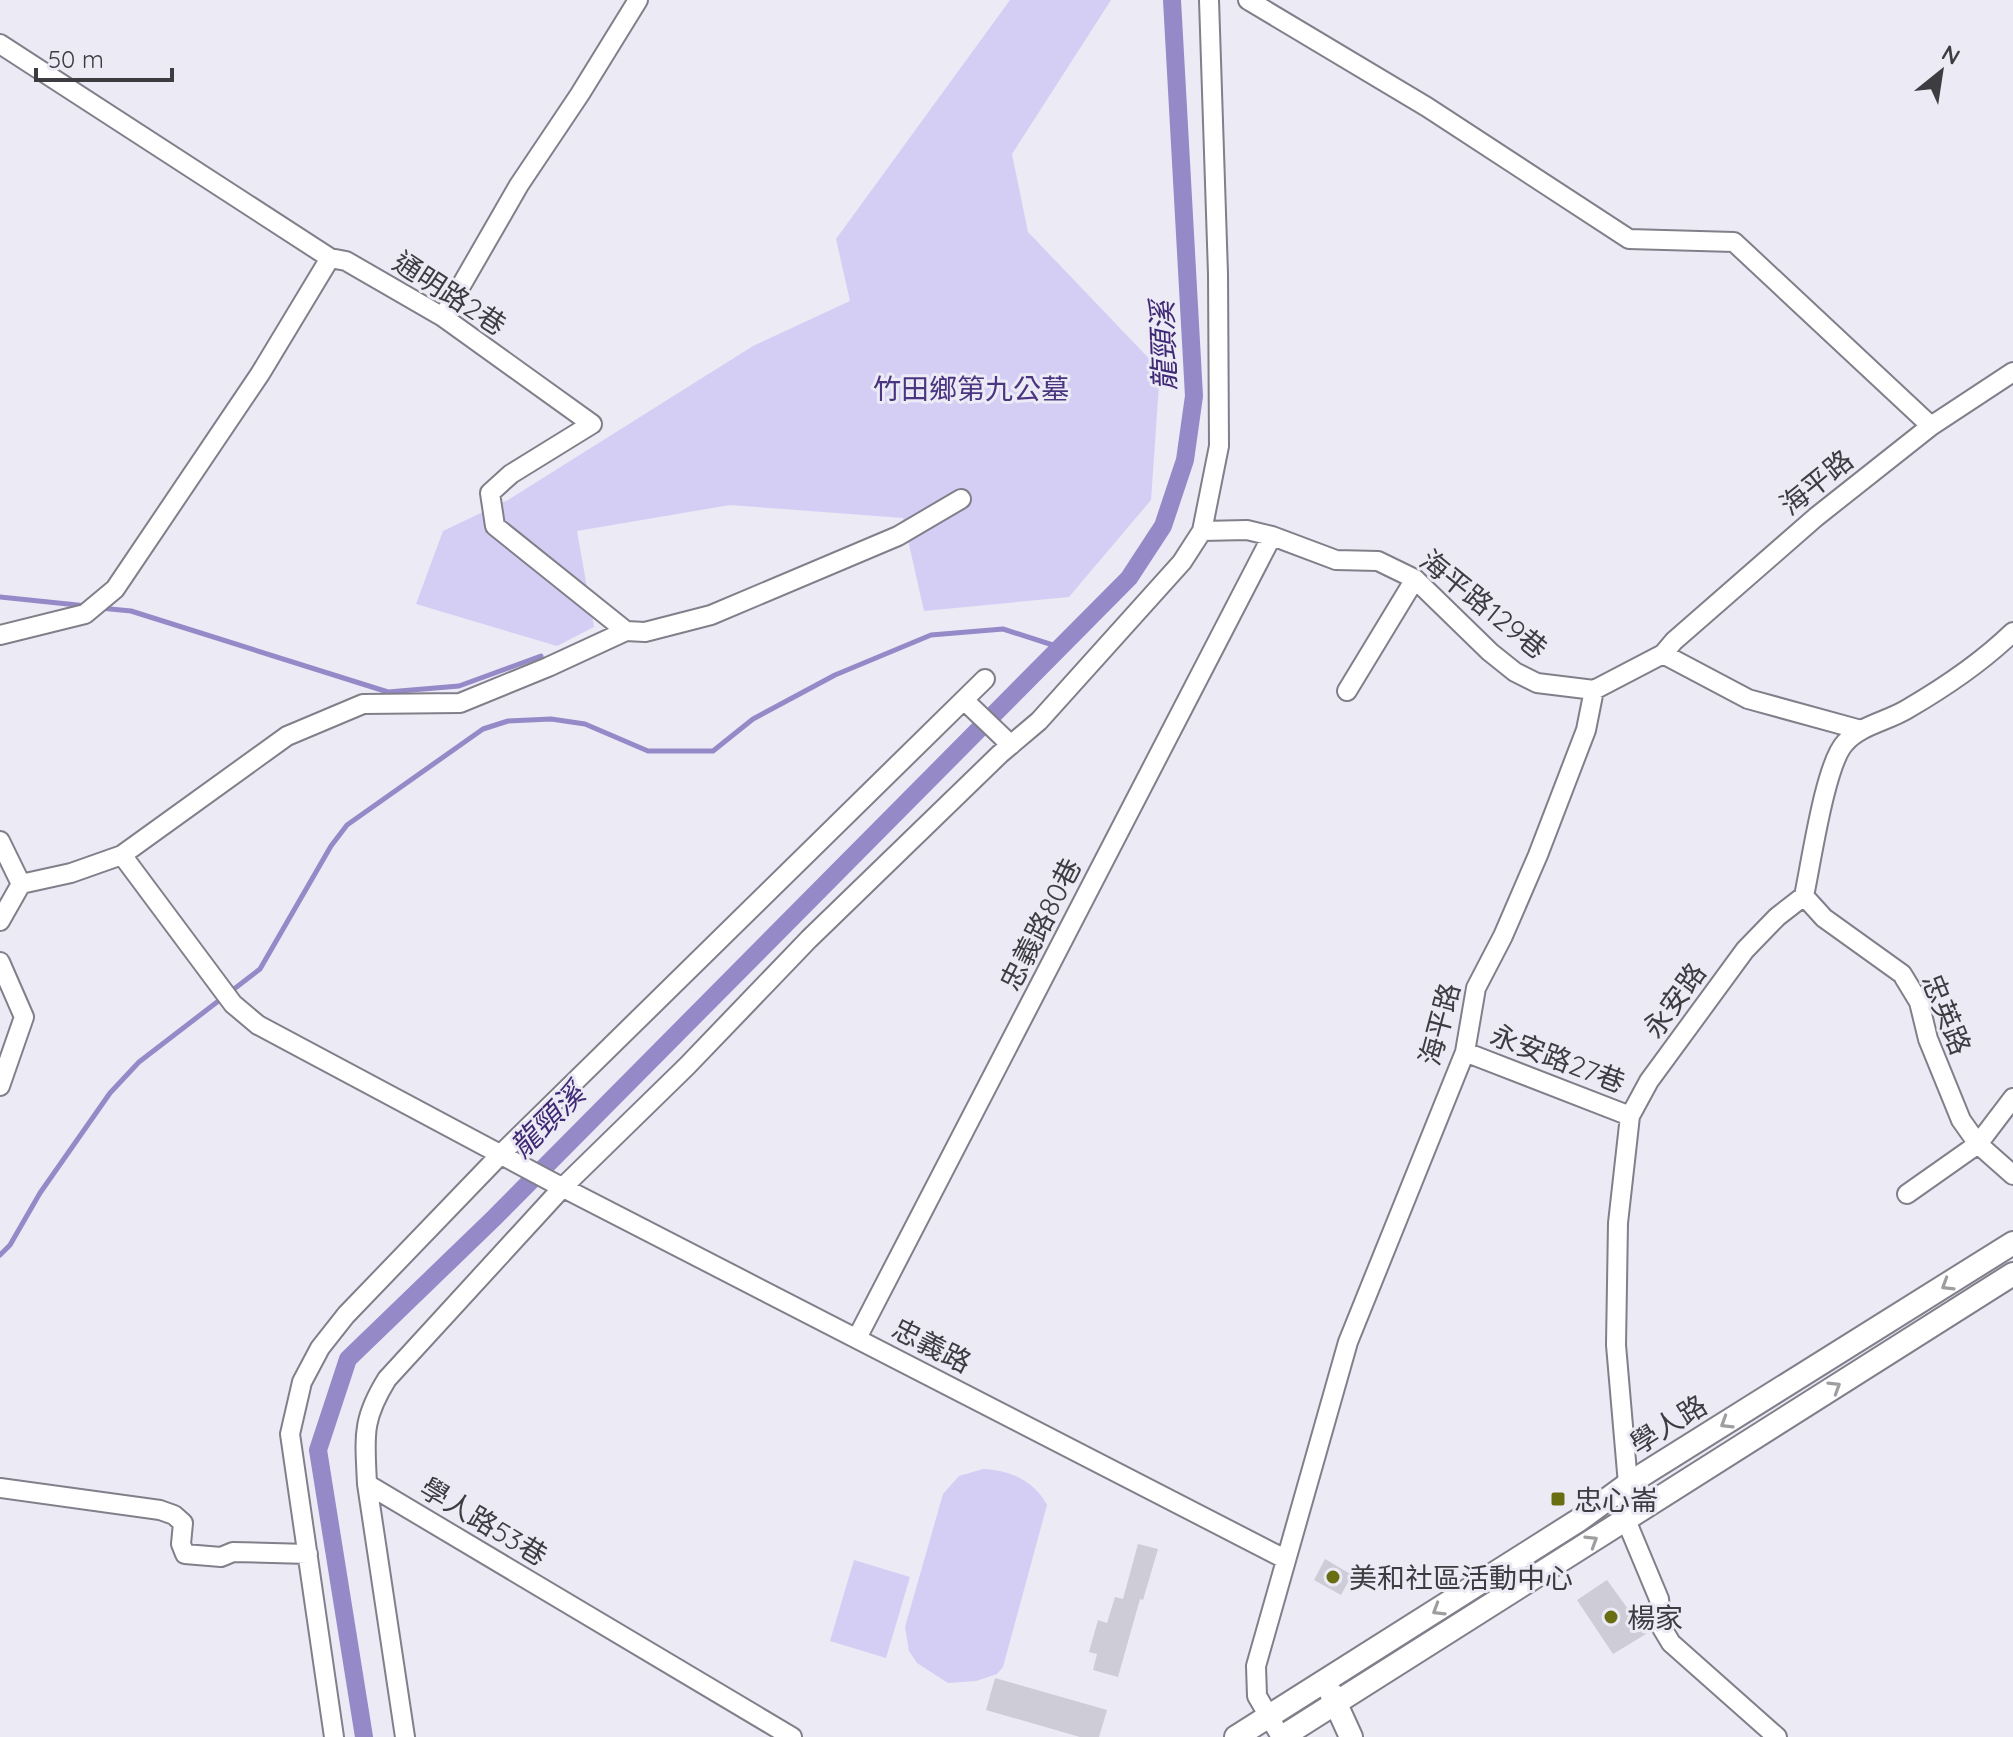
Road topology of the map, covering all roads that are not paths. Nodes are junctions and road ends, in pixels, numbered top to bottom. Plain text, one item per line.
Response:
1 (638, 0) edge
2 (1209, 0) edge
3 (1248, 0) edge
4 (0, 44) edge
5 (330, 258) junction
6 (443, 317) junction
7 (2013, 372) edge
8 (1931, 426) junction
9 (961, 499) dead end
10 (1202, 531) junction
11 (1272, 536) junction
12 (1415, 579) junction
13 (626, 631) junction
14 (2013, 632) edge
15 (0, 635) edge
16 (1663, 654) junction
17 (985, 679) dead end
18 (1594, 690) junction
19 (1347, 691) dead end
20 (965, 701) junction
21 (1861, 730) junction
22 (1011, 745) junction
23 (0, 841) edge
24 (122, 855) junction
25 (21, 884) junction
26 (1804, 896) junction
27 (0, 921) edge
28 (0, 962) edge
29 (1465, 1052) junction
30 (0, 1086) edge
31 (2013, 1098) edge
32 (1630, 1116) junction
33 (1978, 1144) junction
34 (505, 1157) junction
35 (2013, 1175) edge
36 (558, 1185) junction
37 (1907, 1194) dead end
38 (2013, 1243) edge
39 (2013, 1274) edge
40 (857, 1338) junction
41 (367, 1484) junction
42 (1628, 1484) junction
43 (0, 1488) edge
44 (1626, 1520) junction
45 (308, 1554) junction
46 (1285, 1559) junction
47 (1324, 1681) junction
48 (1337, 1703) junction
49 (1267, 1716) junction
50 (334, 1737) edge
51 (405, 1737) edge
52 (792, 1737) edge
53 (1236, 1737) edge
54 (1282, 1737) edge
55 (1351, 1737) edge
56 (1777, 1737) edge

1 - 6 street
2 - 10 street
3 - 8 street
4 - 5 street, 通明路2巷
5 - 6 street, 通明路2巷
5 - 15 street
6 - 13 street, 通明路2巷
7 - 8 street, 海平路
8 - 16 street, 海平路
9 - 13 street
10 - 11 street, 海平路129巷
10 - 22 street
11 - 12 street, 海平路129巷
11 - 40 street, 忠義路80巷
12 - 18 street, 海平路129巷
12 - 19 street
13 - 24 street
14 - 21 street
16 - 18 street, 海平路
16 - 21 street
17 - 20 street
18 - 29 street, 海平路
20 - 22 street
20 - 34 street
21 - 26 street
22 - 36 street
23 - 25 street
24 - 25 street
24 - 34 street, 忠義路
25 - 27 street
26 - 32 street, 永安路
26 - 33 street, 忠英路
28 - 30 street
29 - 32 street, 永安路27巷
29 - 46 street, 海平路
31 - 33 street
32 - 42 street, 永安路
33 - 35 street, 忠英路
33 - 37 street
34 - 36 street, 忠義路
34 - 45 street
36 - 40 street, 忠義路
36 - 41 street
38 -> 42 main road, 學人路
44 -> 39 main road, 學人路
40 - 46 street, 忠義路
41 - 51 street
41 - 52 street, 學人路53巷
42 - 44 street, 永安路
42 -> 47 main road, 學人路
43 - 45 street
48 -> 44 main road, 學人路
44 - 56 street
45 - 50 street
46 - 49 street, 海平路
47 - 48 main road
47 - 49 main road, 學人路
48 - 54 main road, 學人路
48 - 55 main road
49 - 53 main road, 學人路
49 - 54 street, 海平路

